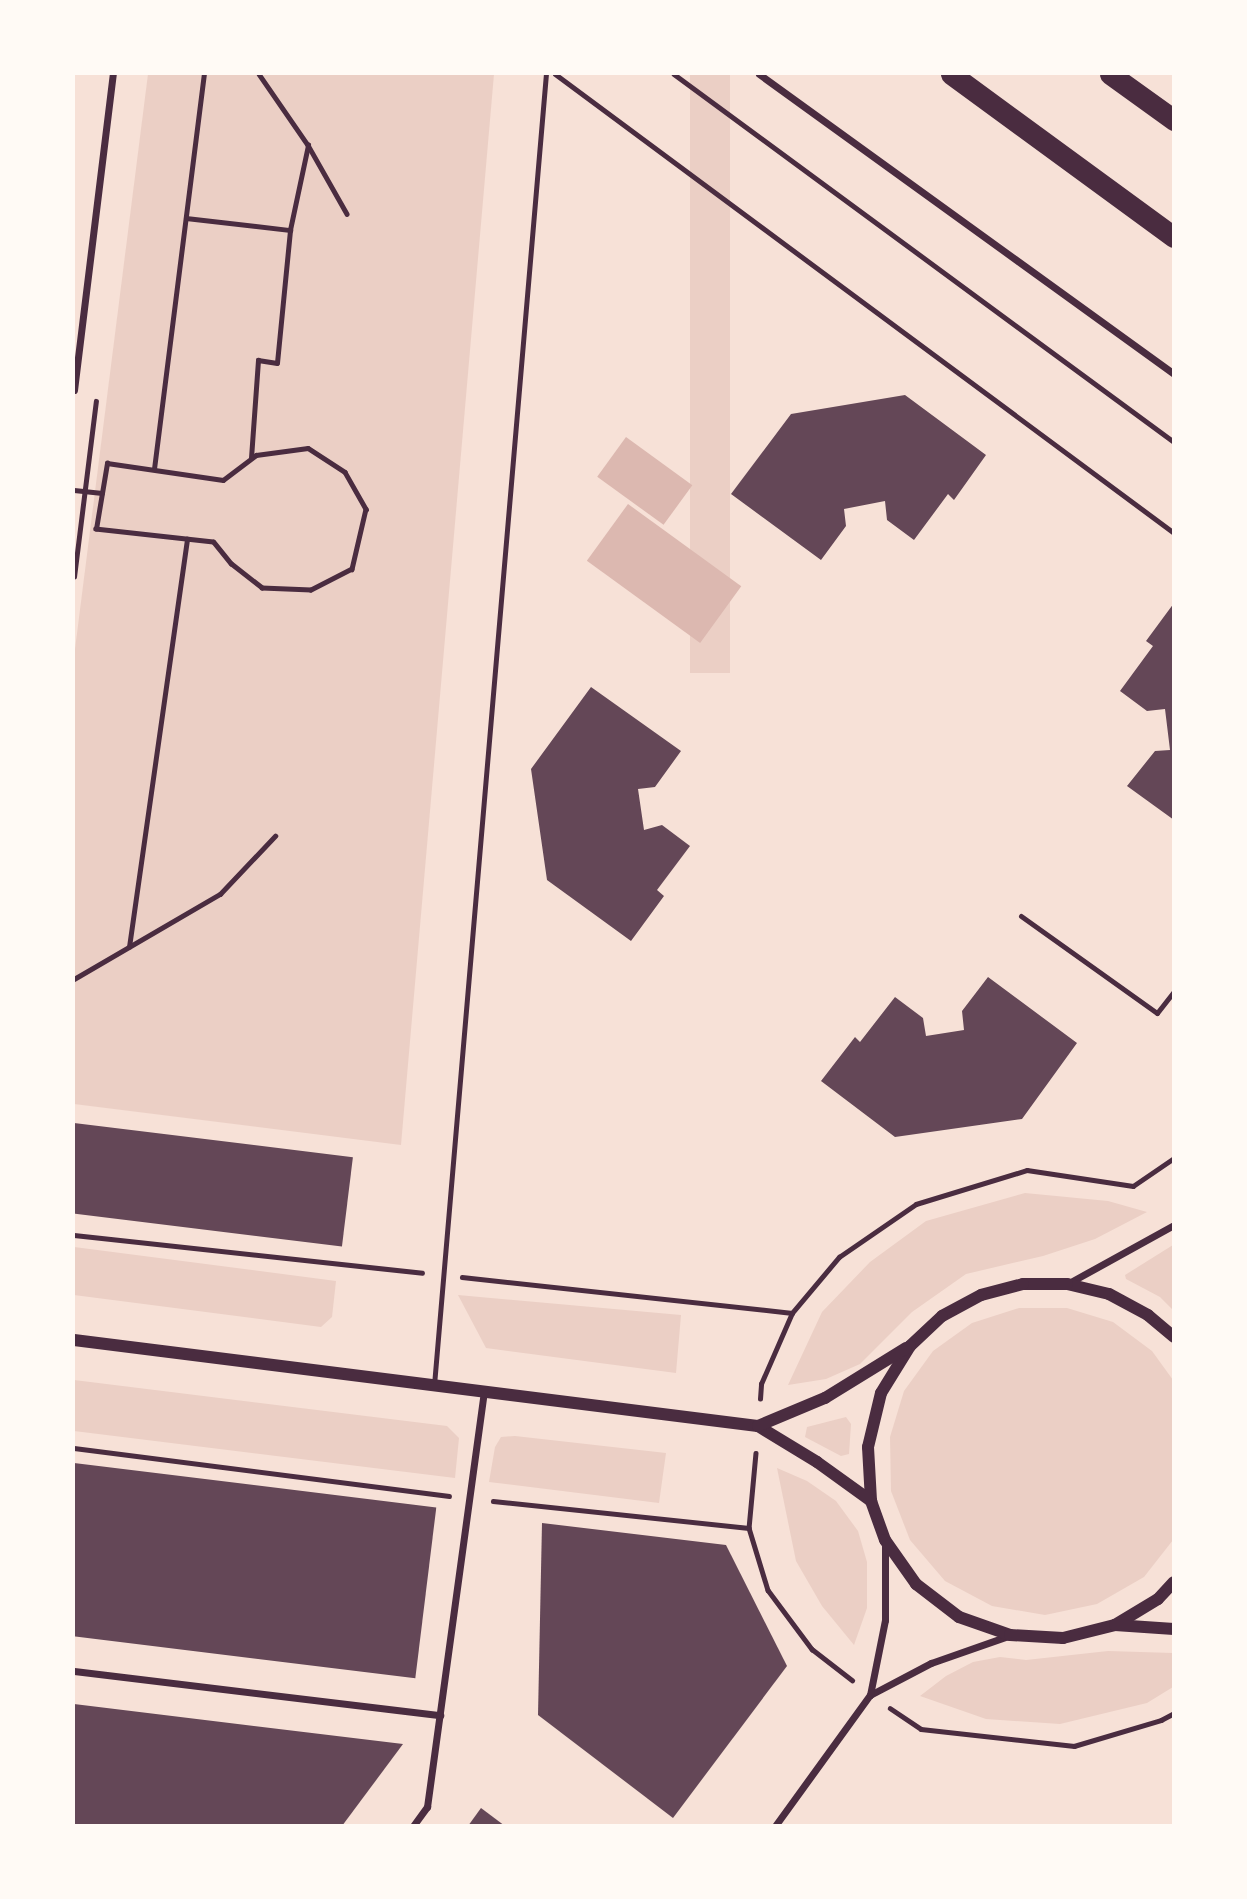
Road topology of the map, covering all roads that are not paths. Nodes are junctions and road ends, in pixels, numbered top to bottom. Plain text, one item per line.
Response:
1 (113, 74) edge
2 (547, 74) edge
3 (555, 74) edge
4 (759, 74) edge
5 (951, 74) edge
6 (1110, 74) edge
7 (1174, 120) edge
8 (1174, 237) edge
9 (1174, 374) edge
10 (74, 390) edge
11 (1174, 533) edge
12 (1021, 916) dead end
13 (1174, 991) edge
14 (1174, 1226) edge
15 (1067, 1284) junction
16 (1174, 1337) edge
17 (74, 1340) edge
18 (910, 1346) junction
19 (434, 1386) junction
20 (484, 1392) junction
21 (758, 1426) junction
22 (872, 1502) junction
23 (885, 1540) junction
24 (1174, 1582) edge
25 (1115, 1625) junction
26 (1174, 1629) edge
27 (1010, 1635) junction
28 (74, 1671) edge
29 (870, 1695) junction
30 (440, 1715) junction
31 (413, 1825) edge
32 (775, 1825) edge

1 - 10 street
2 - 19 lane
3 - 11 lane
4 - 9 street
5 - 8 highway
6 - 7 highway
12 - 13 lane
14 - 15 street
15 - 16 street
15 - 18 street
17 - 19 street
18 - 21 street
18 - 22 street
19 - 20 street
20 - 21 street
20 - 30 street
21 - 22 street
22 - 23 street
23 - 27 street
23 - 29 street
24 - 25 street
25 - 26 street
25 - 27 street
27 - 29 street
28 - 30 street
29 - 32 street
30 - 31 street

